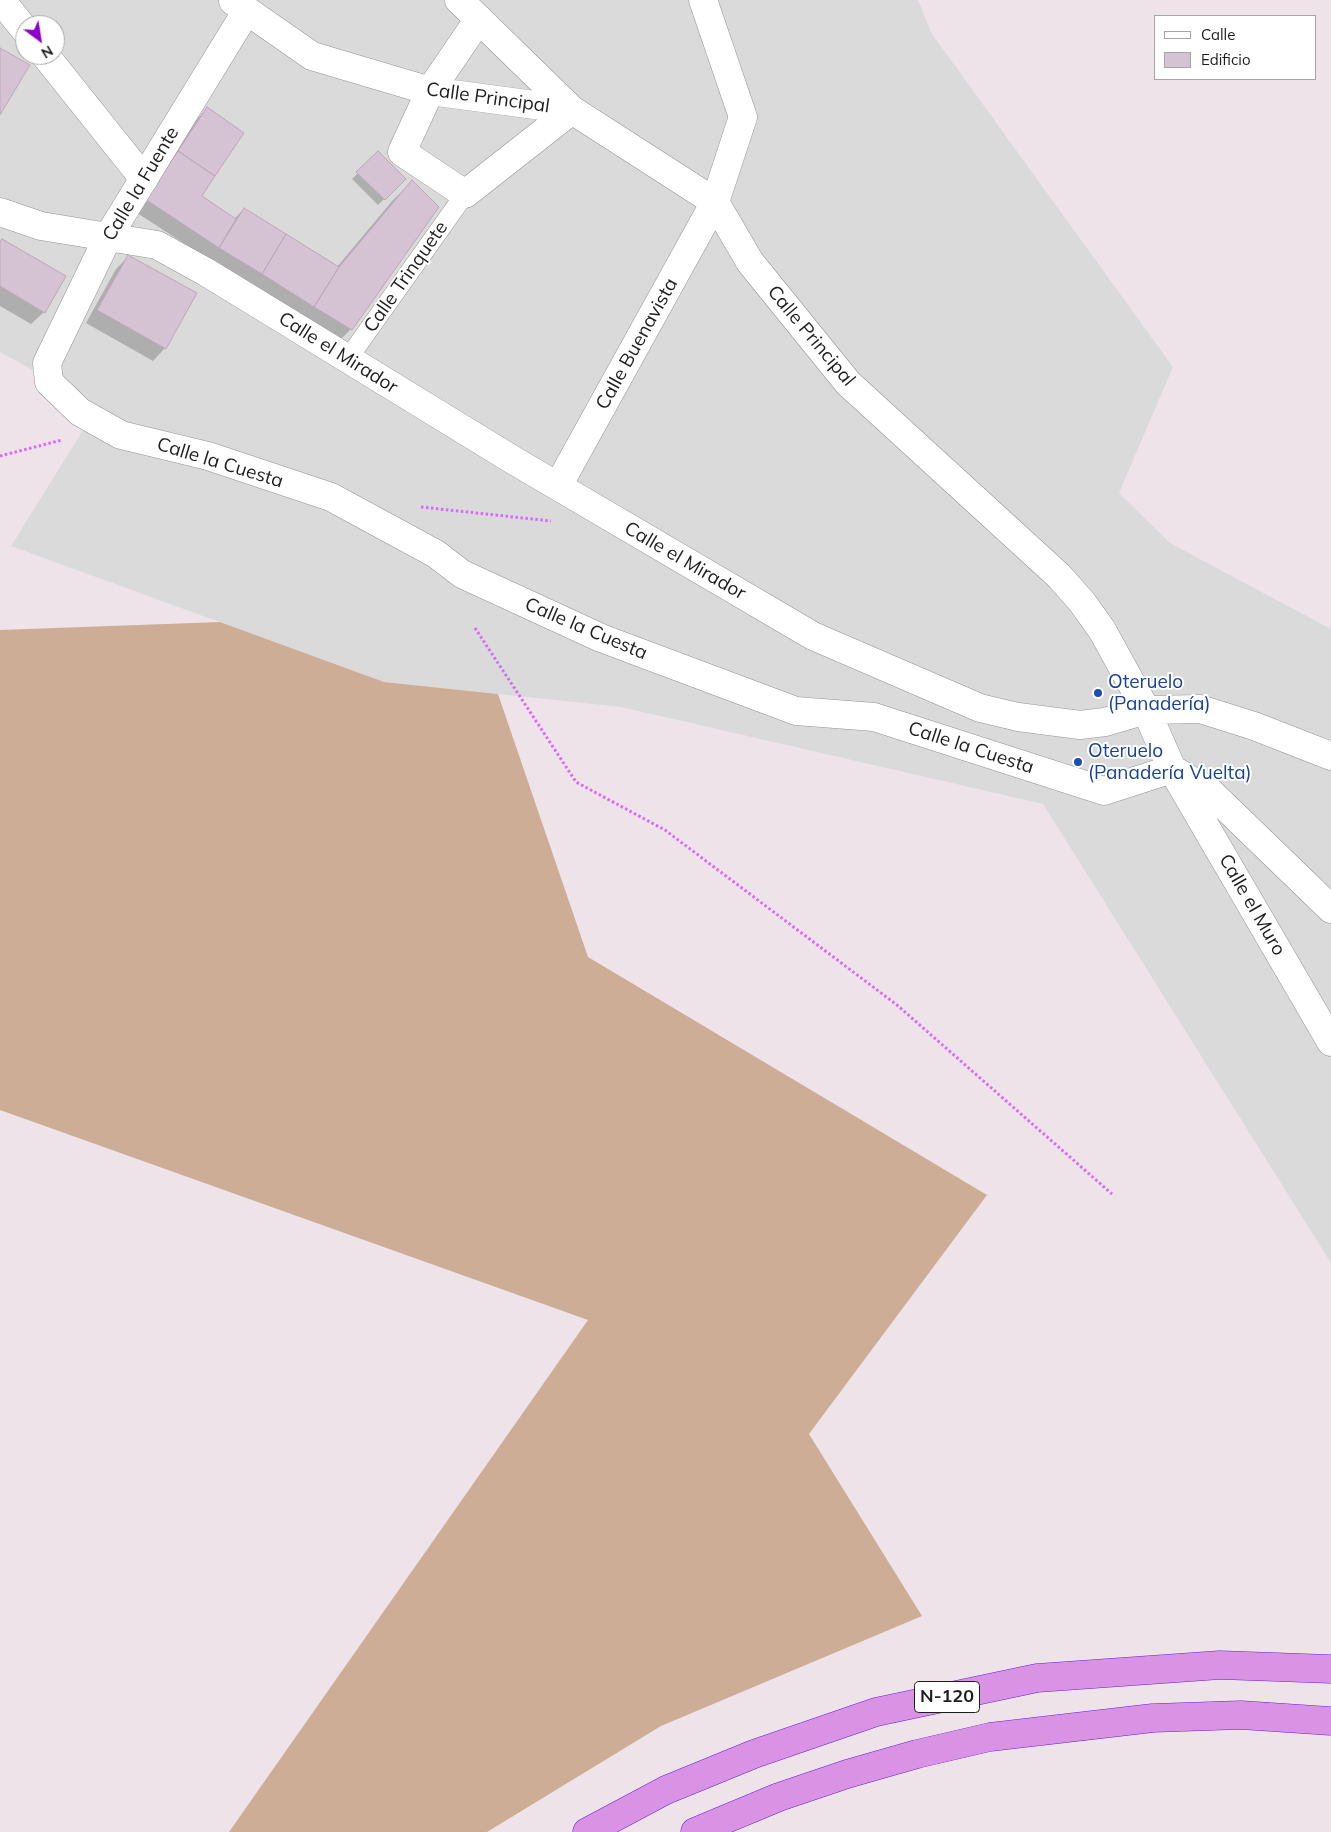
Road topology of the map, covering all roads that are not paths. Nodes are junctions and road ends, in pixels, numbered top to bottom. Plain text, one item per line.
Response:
1 (1, 0) edge
2 (459, 0) edge
3 (703, 0) edge
4 (239, 6) edge
5 (15, 18) edge
6 (479, 20) junction
7 (53, 65) edge
8 (430, 91) junction
9 (572, 110) junction
10 (144, 179) junction
11 (465, 194) junction
12 (715, 202) junction
13 (0, 212) edge
14 (108, 237) junction
15 (347, 360) junction
16 (47, 363) joint
17 (558, 486) junction
18 (1146, 710) junction
19 (1331, 756) edge
20 (1172, 769) junction
21 (1331, 910) edge
22 (1331, 1042) edge
23 (1331, 1669) edge
24 (1331, 1720) edge
25 (587, 1832) edge
26 (696, 1832) edge

1 - 5 street
2 - 6 street
3 - 12 street, Calle Buenavista
4 - 8 street, Calle Principal
4 - 10 street, Calle la Fuente
6 - 8 street
6 - 9 street
7 - 10 street
8 - 9 street, Calle Principal
8 - 11 street
9 - 11 street
9 - 12 street, Calle Principal
10 - 14 street, Calle la Fuente
11 - 15 lane, Calle Trinquete
12 - 17 street, Calle Buenavista
12 - 18 street, Calle Principal
13 - 14 street, Calle el Mirador
14 - 15 street, Calle el Mirador
14 - 16 street, Calle la Fuente
15 - 17 street, Calle el Mirador
16 - 20 street, Calle la Cuesta
17 - 18 street, Calle el Mirador
18 - 19 street
18 - 20 street
20 - 21 street
20 - 22 street, Calle el Muro
23 - 25 highway, N-120
24 - 26 highway, N-120

